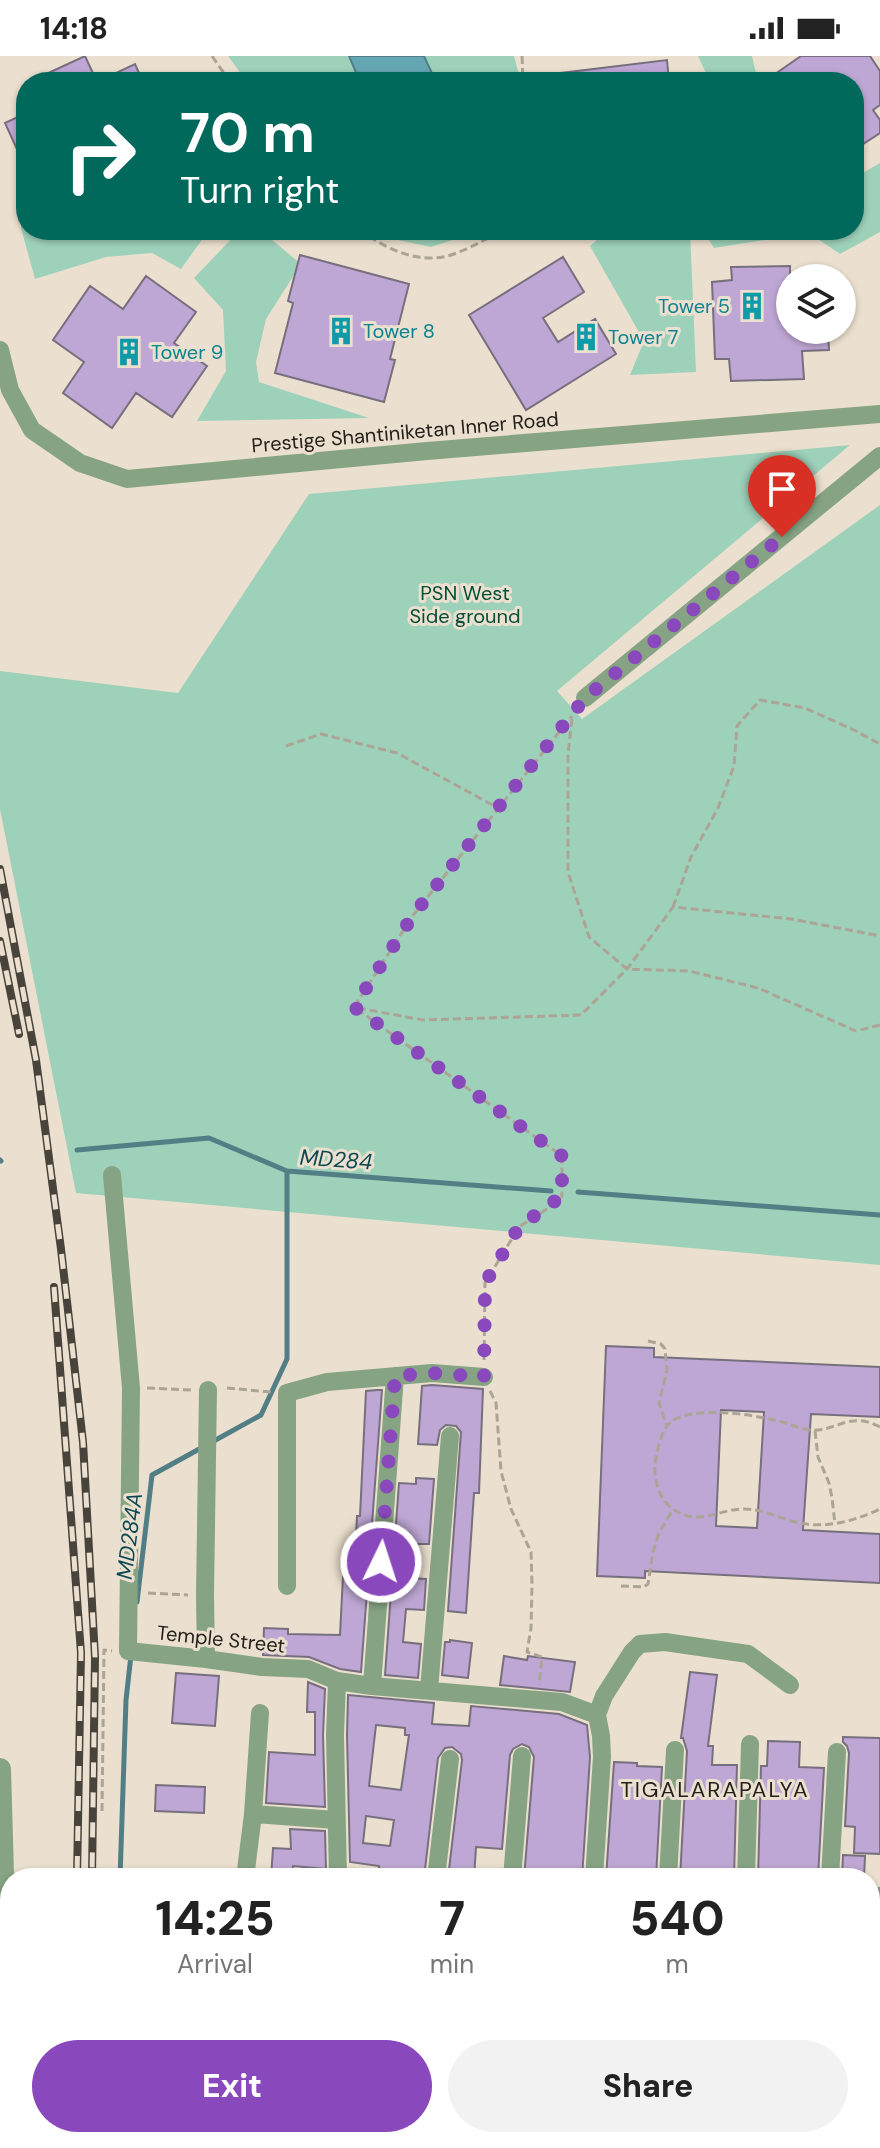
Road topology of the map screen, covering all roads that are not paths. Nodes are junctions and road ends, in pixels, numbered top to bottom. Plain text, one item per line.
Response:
1 (0, 350) edge
2 (880, 414) edge
3 (880, 456) edge
4 (585, 698) road end
5 (112, 1175) dead end
6 (395, 1376) junction
7 (484, 1377) road end
8 (208, 1390) dead end
9 (450, 1436) dead end
10 (287, 1586) dead end
11 (206, 1659) junction
12 (337, 1681) junction
13 (790, 1685) dead end
14 (372, 1686) junction
15 (429, 1690) junction
16 (260, 1713) dead end
17 (597, 1715) junction
18 (750, 1744) dead end
19 (675, 1750) dead end
20 (837, 1752) dead end
21 (522, 1756) dead end
22 (450, 1759) dead end
23 (0, 1769) edge
24 (253, 1814) junction
25 (336, 1820) junction
26 (2, 1868) edge
27 (246, 1868) edge
28 (338, 1868) edge
29 (437, 1868) edge
30 (513, 1868) edge
31 (595, 1868) edge
32 (669, 1868) edge
33 (746, 1868) edge
34 (831, 1868) edge

1 - 2 street, Prestige Shantiniketan Inner Road
3 - 4 street
5 - 11 street, Temple Street
6 - 7 street
6 - 10 street
6 - 14 street
8 - 11 street
9 - 15 street
11 - 12 street, Temple Street
12 - 14 street, Temple Street
12 - 25 street
13 - 17 street
14 - 15 street, Temple Street
15 - 17 street, Temple Street
16 - 24 street
17 - 31 street
18 - 33 street
19 - 32 street
20 - 34 street
21 - 30 street
22 - 29 street
23 - 26 street
24 - 25 street
24 - 27 street
25 - 28 street

